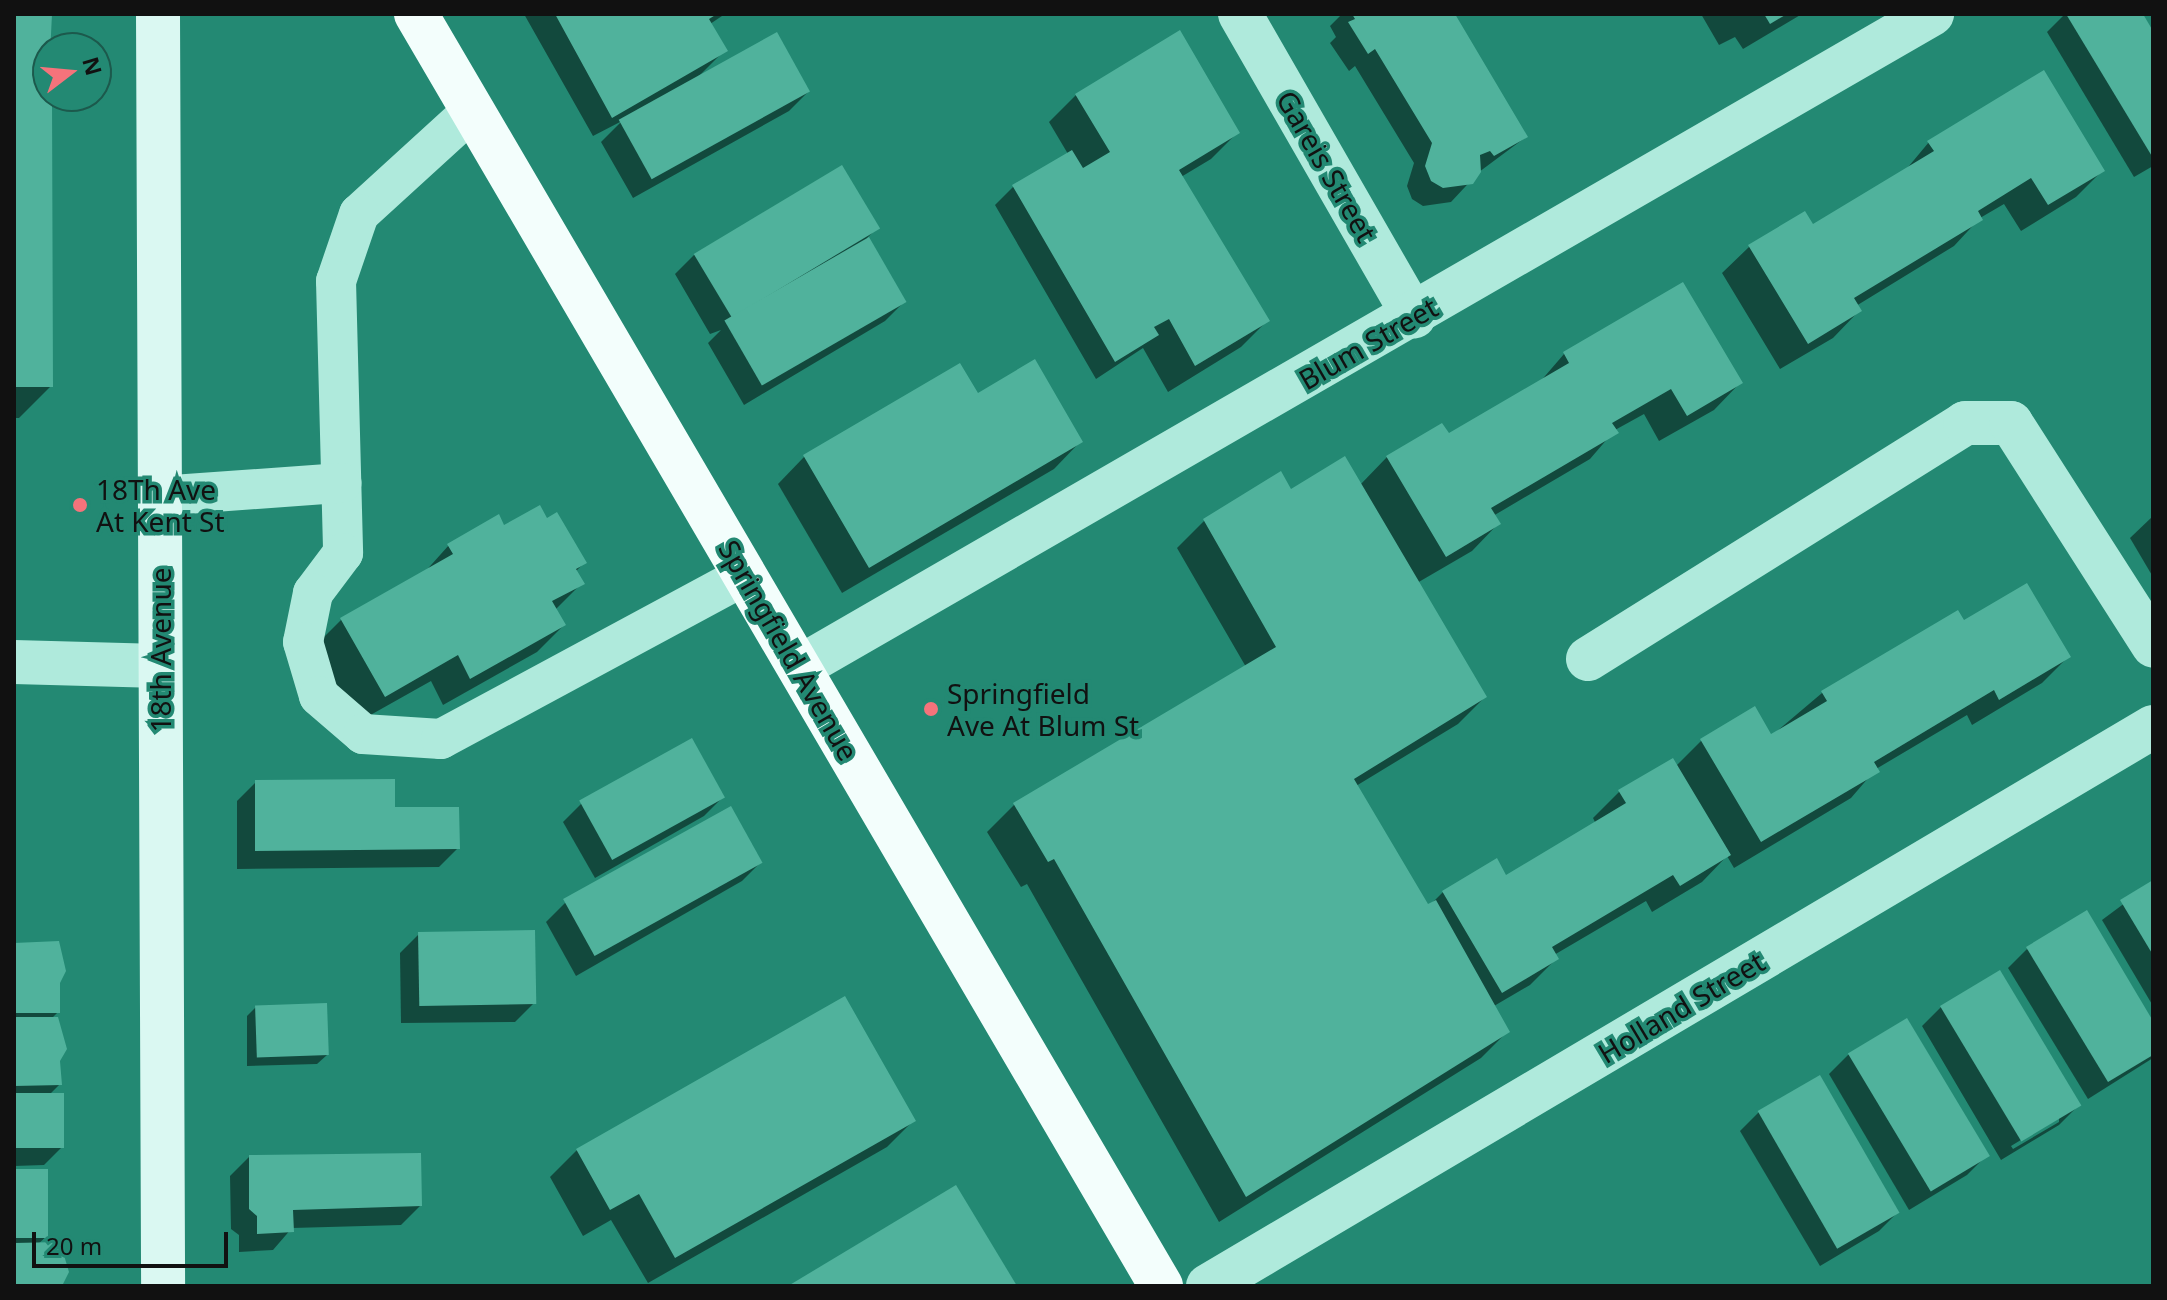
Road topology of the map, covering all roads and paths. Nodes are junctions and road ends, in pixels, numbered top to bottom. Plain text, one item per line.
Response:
1 (158, 14) edge
2 (416, 14) edge
3 (1240, 14) edge
4 (1932, 14) edge
5 (473, 110) junction
6 (1414, 317) junction
7 (342, 483) junction
8 (159, 496) junction
9 (745, 575) junction
10 (2153, 645) edge
11 (1588, 659) dead end
12 (14, 662) edge
13 (160, 666) junction
14 (800, 667) junction
15 (2153, 727) edge
16 (163, 1286) edge
17 (1161, 1286) edge
18 (1208, 1286) edge

1 - 8 main road, 18th Avenue
2 - 5 main road, Springfield Avenue
3 - 6 street, Gareis Street
4 - 6 street, Blum Street
5 - 7 lane
5 - 9 main road, Springfield Avenue
6 - 14 street, Blum Street
7 - 8 lane
7 - 9 lane
8 - 13 main road, 18th Avenue
9 - 14 main road, Springfield Avenue
10 - 11 street
12 - 13 street
13 - 16 main road, 18th Avenue
14 - 17 main road, Springfield Avenue
15 - 18 street, Holland Street

